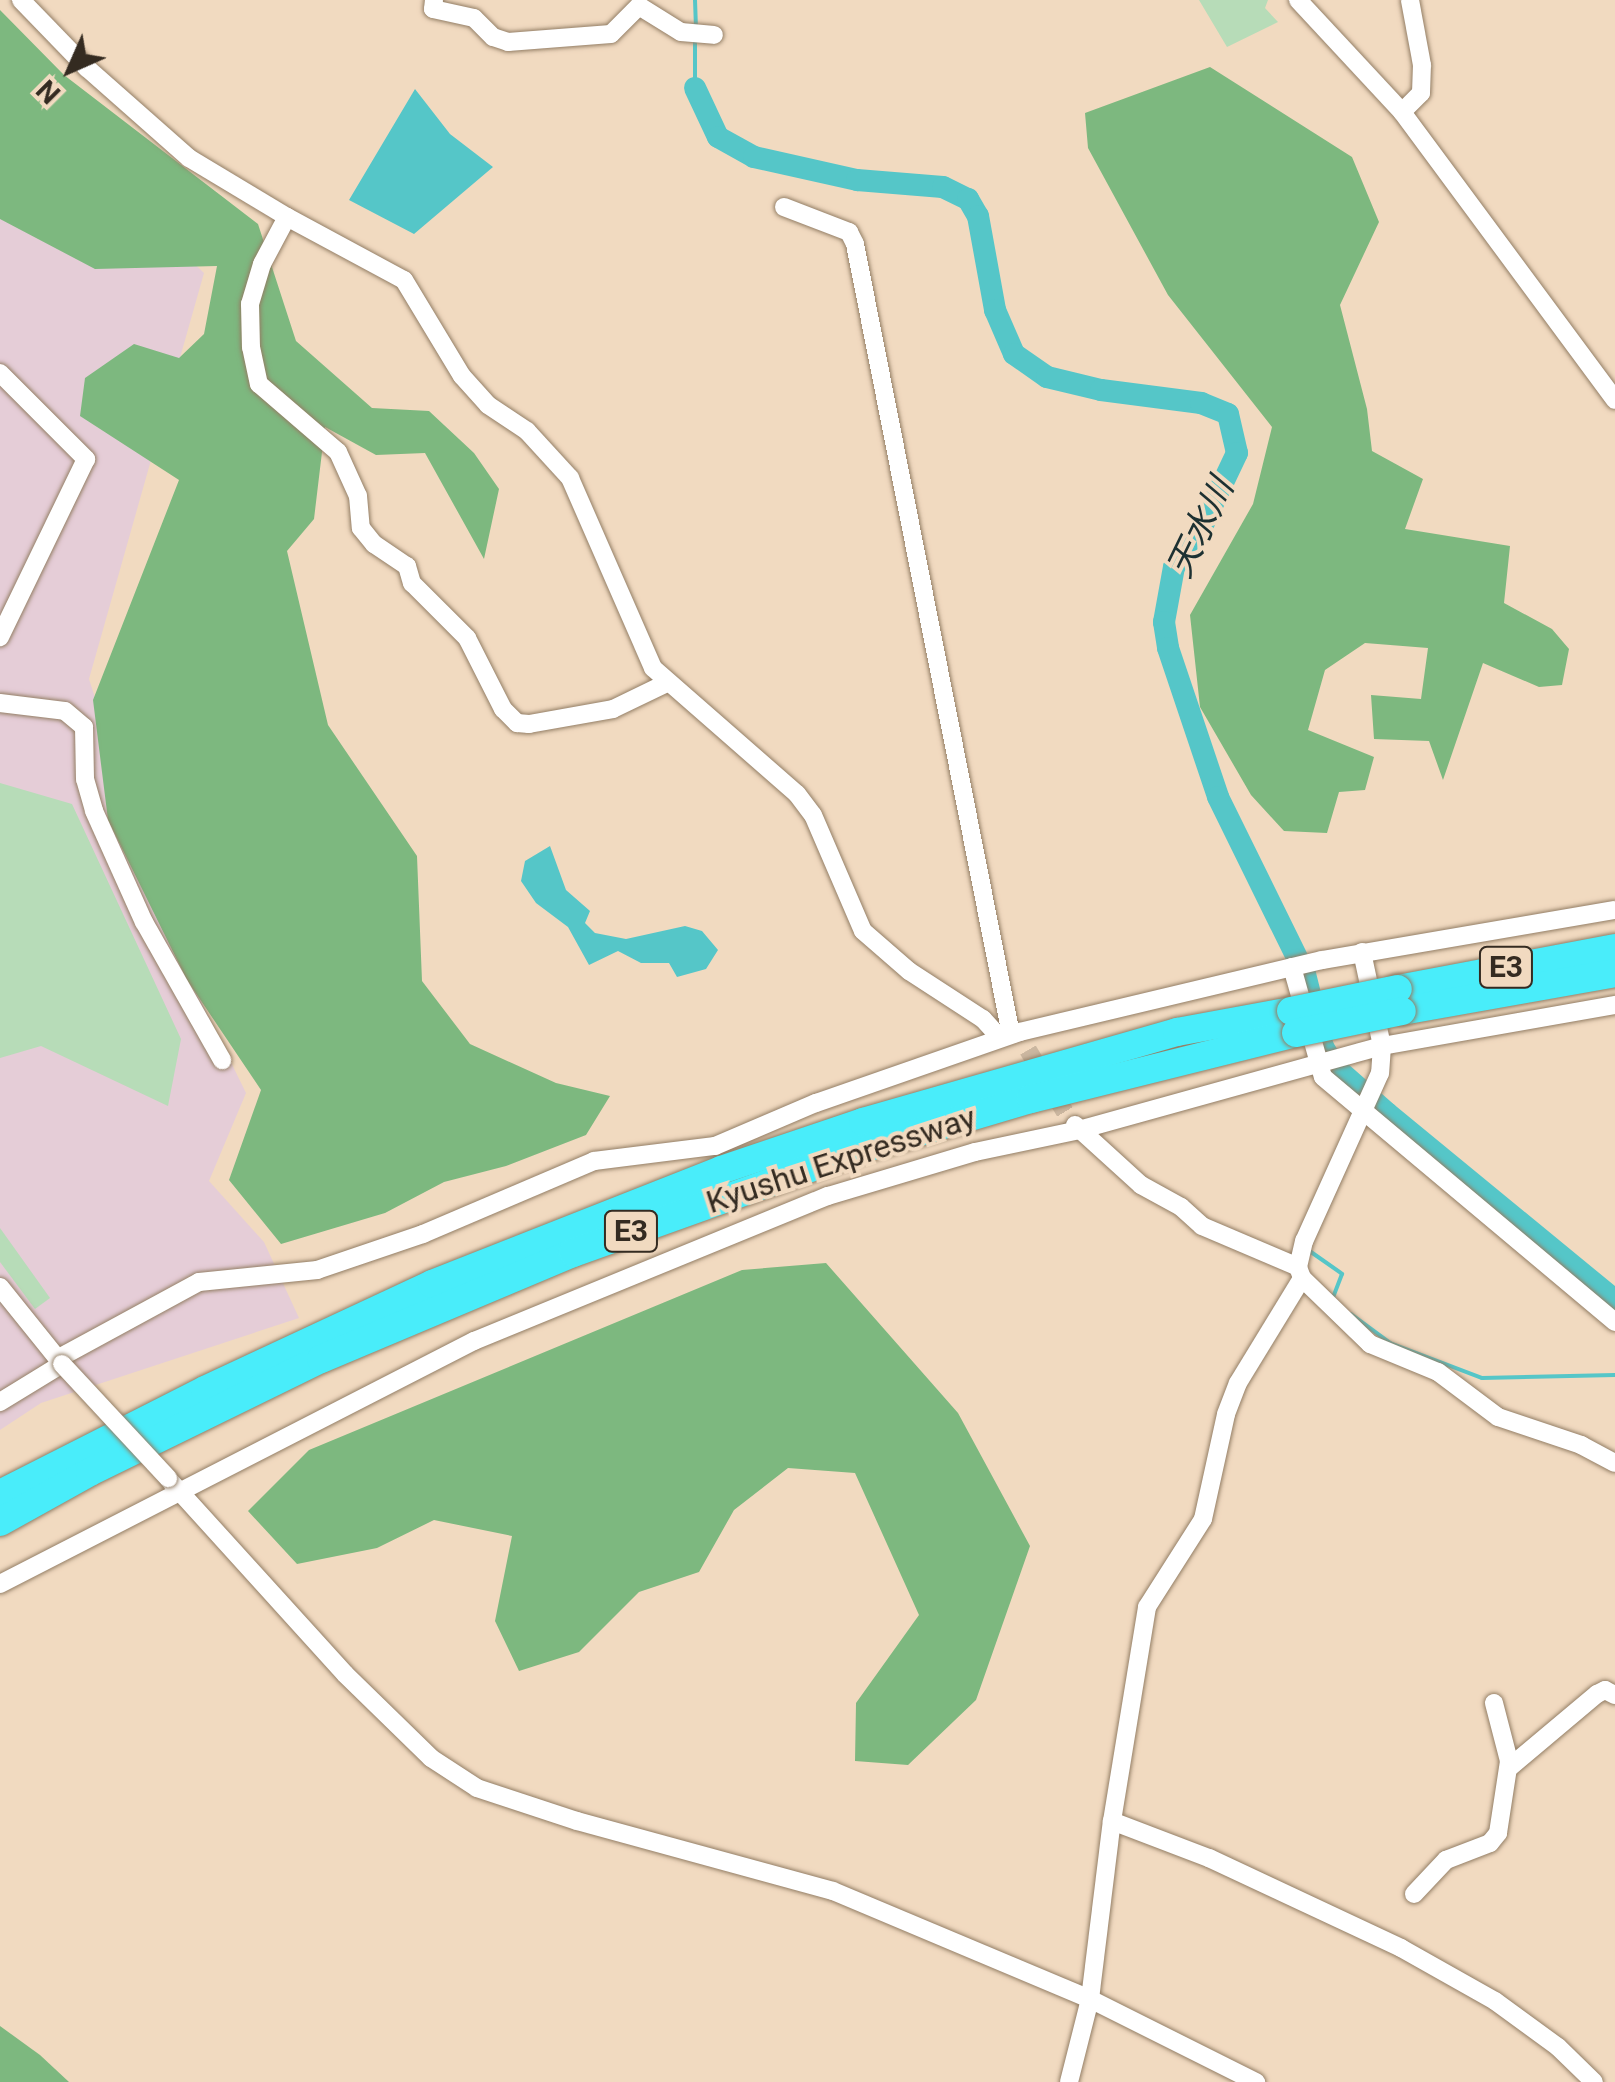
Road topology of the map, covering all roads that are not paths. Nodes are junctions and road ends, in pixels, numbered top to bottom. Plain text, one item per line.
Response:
1 (21, 0) edge
2 (434, 0) edge
3 (1298, 0) edge
4 (1410, 0) edge
5 (714, 35) dead end
6 (1402, 112) junction
7 (784, 207) dead end
8 (286, 217) junction
9 (0, 373) edge
10 (1615, 400) edge
11 (0, 637) edge
12 (667, 683) junction
13 (0, 702) edge
14 (1615, 910) edge
15 (1615, 948) edge
16 (1362, 952) junction
17 (1292, 966) junction
18 (1615, 972) edge
19 (1400, 1000) junction
20 (1615, 1006) edge
21 (1294, 1022) junction
22 (1010, 1035) junction
23 (1382, 1046) junction
24 (1028, 1050) tunnel mouth
25 (222, 1060) dead end
26 (1319, 1061) junction
27 (1362, 1114) junction
28 (1075, 1126) junction
29 (1300, 1272) junction
30 (0, 1287) edge
31 (1615, 1322) edge
32 (61, 1361) junction
33 (0, 1402) edge
34 (1615, 1463) edge
35 (174, 1484) junction
36 (0, 1494) edge
37 (0, 1522) edge
38 (0, 1584) edge
39 (1615, 1696) edge
40 (1494, 1704) dead end
41 (1510, 1767) junction
42 (1112, 1821) junction
43 (1414, 1894) dead end
44 (1090, 2000) junction
45 (1068, 2082) edge
46 (1256, 2082) edge
47 (1594, 2082) edge

1 - 8 street
2 - 5 street
3 - 6 street
4 - 6 street
6 - 10 street
7 - 22 street
8 - 12 street
8 - 12 street
9 - 11 street
12 - 22 street
13 - 25 street
14 - 16 street
15 - 19 highway, Kyushu Expressway / E3
16 - 17 street
16 - 23 street
17 - 22 street
17 - 26 street
18 - 19 highway, Kyushu Expressway / E3
19 - 21 highway, Kyushu Expressway / E3, bridge
20 - 23 street
21 - 36 highway, Kyushu Expressway / E3
21 - 37 highway, Kyushu Expressway / E3
22 - 24 street
22 - 32 street
23 - 26 street
23 - 27 street
26 - 27 street
26 - 28 street
27 - 29 street
27 - 31 street
28 - 29 street
28 - 35 street
29 - 34 street
29 - 42 street
30 - 32 street
32 - 33 street
32 - 35 street, bridge
35 - 38 street
35 - 44 street
39 - 41 street
40 - 41 street
41 - 43 street
42 - 44 street
42 - 47 street
44 - 45 street
44 - 46 street

